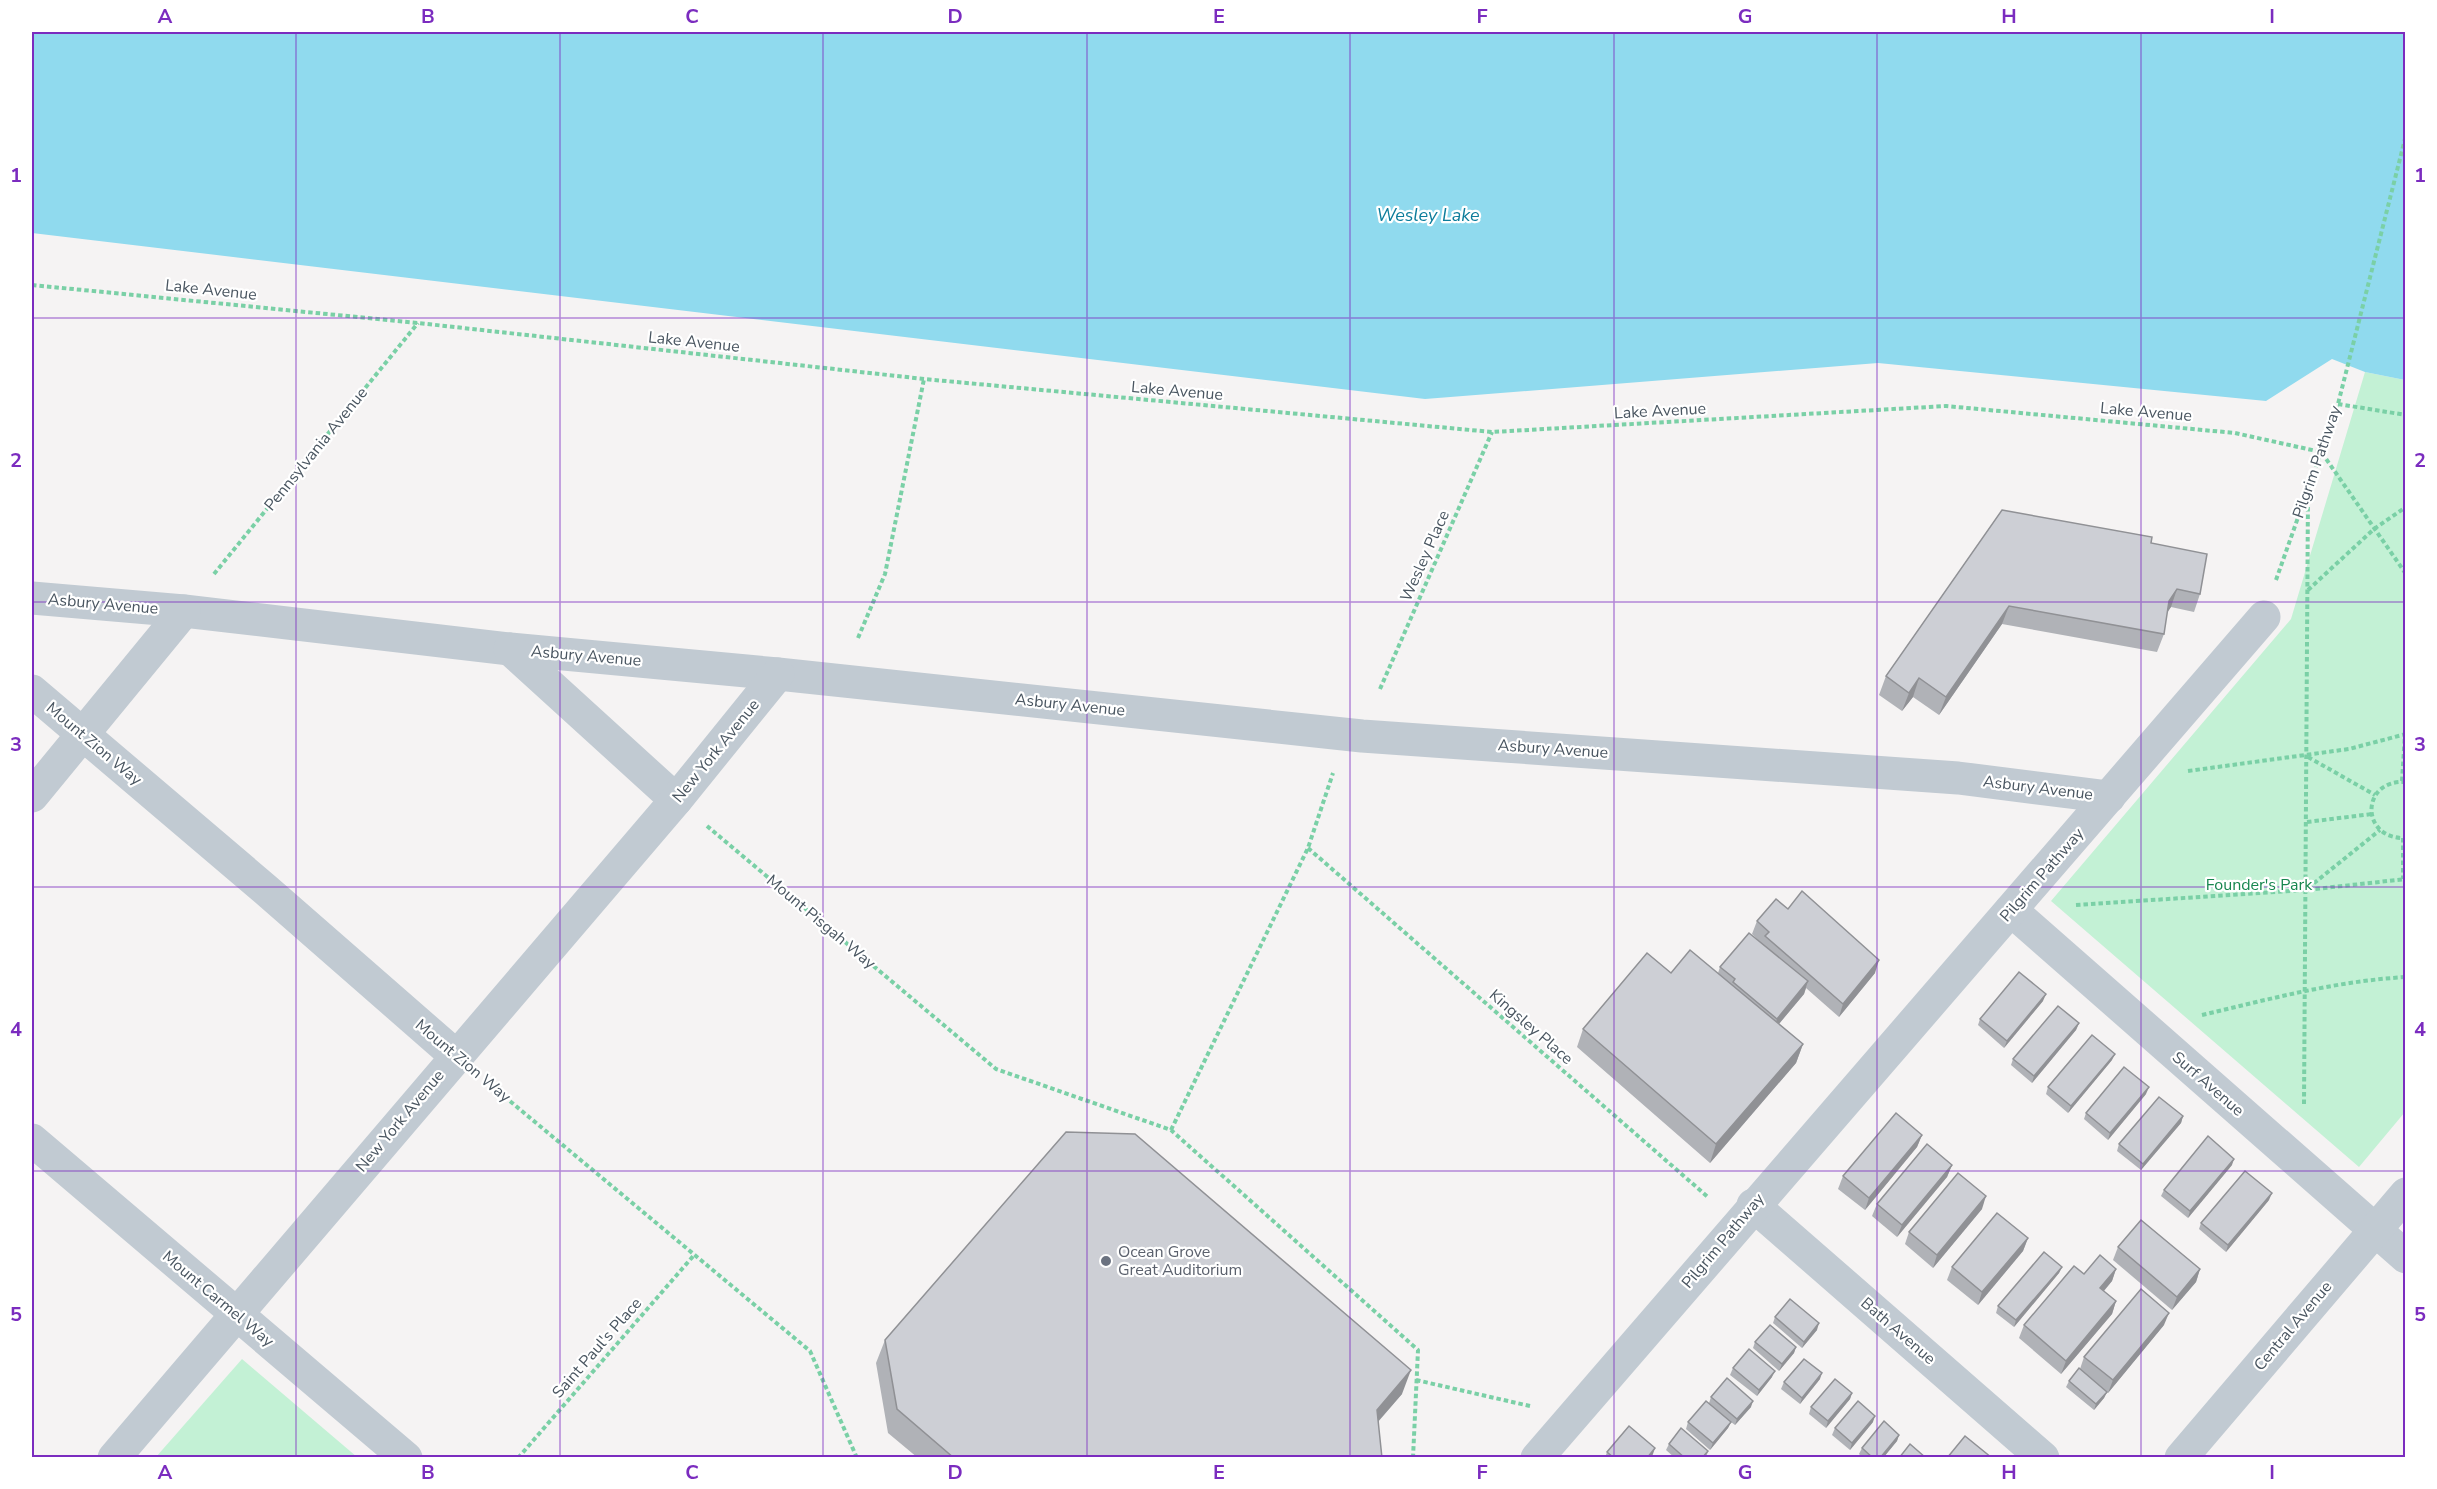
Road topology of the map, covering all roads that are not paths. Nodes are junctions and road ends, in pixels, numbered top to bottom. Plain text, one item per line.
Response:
1 (32, 598) edge
2 (184, 611) junction
3 (2264, 616) road end
4 (510, 649) junction
5 (778, 674) junction
6 (32, 691) edge
7 (83, 735) junction
8 (32, 796) edge
9 (2109, 797) junction
10 (676, 800) junction
11 (2011, 910) junction
12 (456, 1056) junction
13 (32, 1140) edge
14 (2406, 1194) edge
15 (1746, 1214) junction
16 (2375, 1230) junction
17 (2406, 1257) edge
18 (237, 1315) junction
19 (114, 1458) edge
20 (406, 1458) edge
21 (1537, 1458) edge
22 (2043, 1458) edge
23 (2181, 1458) edge

1 - 2 street, Asbury Avenue
2 - 4 street, Asbury Avenue
2 - 7 street
3 - 9 street, Pilgrim Pathway
4 - 5 street, Asbury Avenue
4 - 10 street
5 - 9 street, Asbury Avenue
5 - 10 street, New York Avenue
6 - 7 street, Mount Zion Way
7 - 8 street
7 - 12 street, Mount Zion Way
9 - 11 street, Pilgrim Pathway
10 - 12 street, New York Avenue
11 - 15 street, Pilgrim Pathway
11 - 16 street, Surf Avenue
12 - 18 street, New York Avenue
13 - 18 street, Mount Carmel Way
14 - 16 street, Central Avenue
15 - 21 street, Pilgrim Pathway
15 - 22 street, Bath Avenue
16 - 17 street, Surf Avenue
16 - 23 street, Central Avenue
18 - 19 street, New York Avenue
18 - 20 street, Mount Carmel Way

